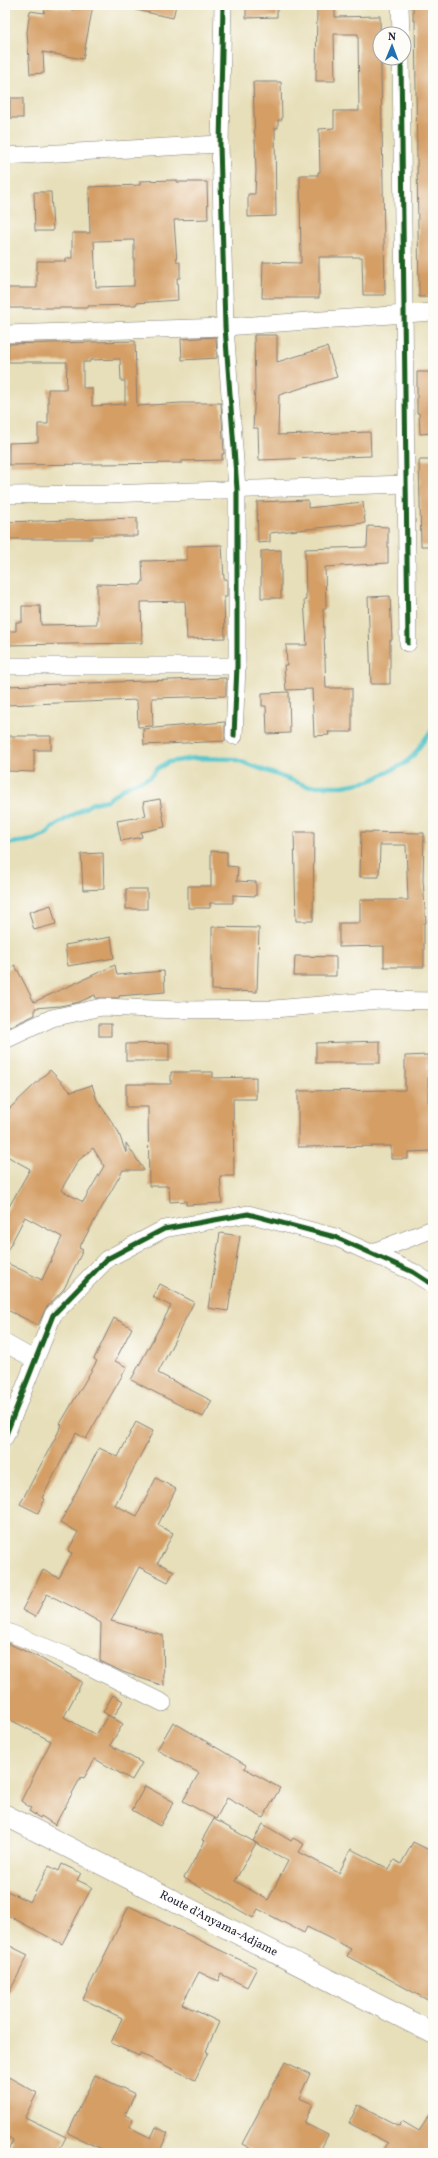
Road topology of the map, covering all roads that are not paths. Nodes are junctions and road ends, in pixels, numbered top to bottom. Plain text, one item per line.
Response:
1 (223, 5) edge
2 (400, 5) edge
3 (401, 26) edge
4 (401, 66) edge
5 (220, 144) junction
6 (5, 156) edge
7 (433, 312) edge
8 (404, 315) junction
9 (225, 327) junction
10 (5, 334) edge
11 (406, 484) junction
12 (237, 489) junction
13 (5, 495) edge
14 (408, 643) dead end
15 (5, 666) edge
16 (237, 666) junction
17 (234, 736) dead end
18 (433, 1001) edge
19 (5, 1040) edge
20 (433, 1229) edge
21 (371, 1253) junction
22 (433, 1285) edge
23 (5, 1343) edge
24 (35, 1360) junction
25 (5, 1437) edge
26 (5, 1631) edge
27 (163, 1703) dead end
28 (5, 1814) edge
29 (433, 2033) edge

1 - 5 street
2 - 3 street
4 - 8 street
5 - 6 street
5 - 9 street
7 - 8 street
8 - 9 street
8 - 11 street
9 - 10 street
9 - 12 street
11 - 12 street
11 - 14 street
12 - 13 street
12 - 16 street
15 - 16 street
16 - 17 street
18 - 19 street
20 - 21 street
21 - 22 street
21 - 24 street
23 - 24 street
24 - 25 street
26 - 27 street
28 - 29 street, Route d'Anyama-Adjame

